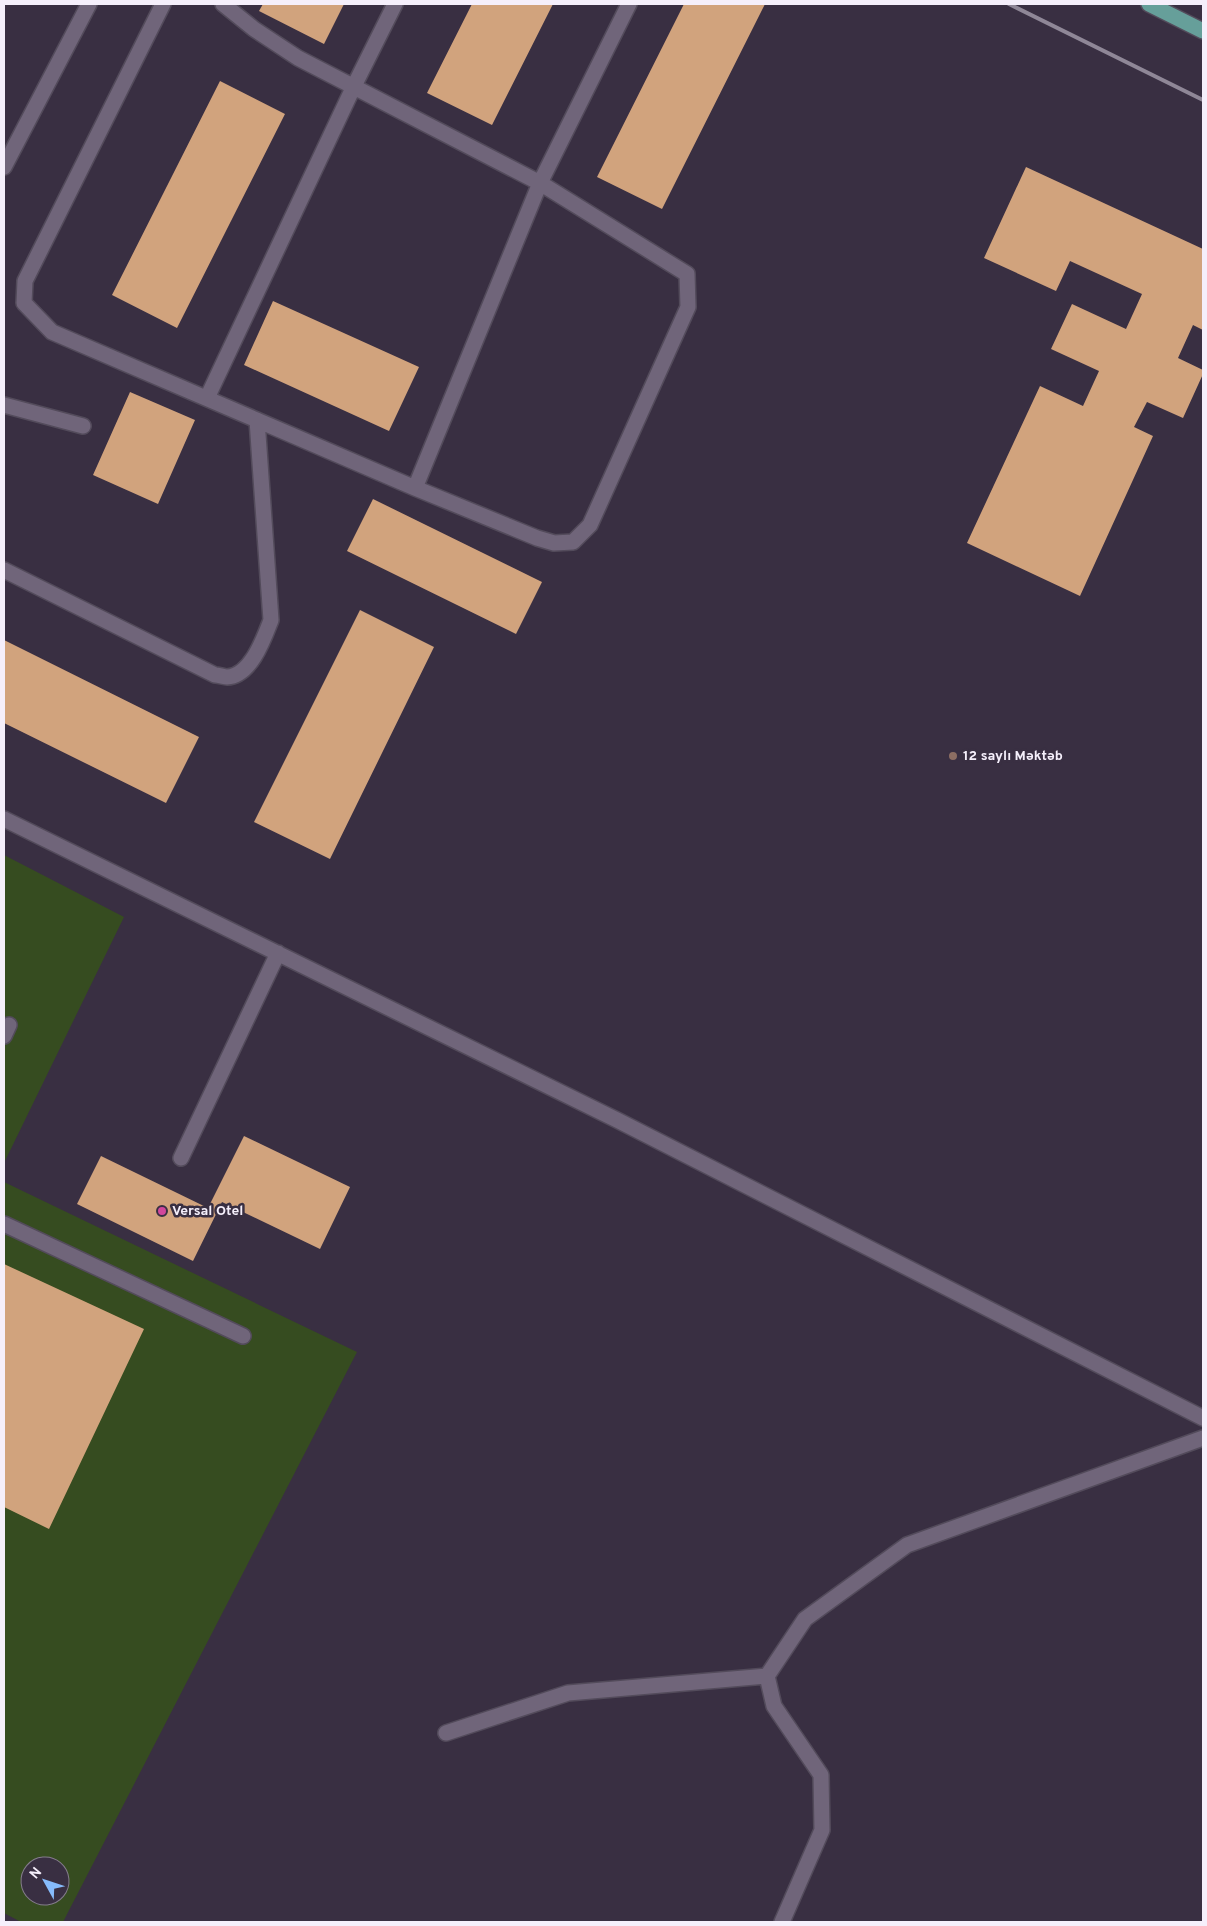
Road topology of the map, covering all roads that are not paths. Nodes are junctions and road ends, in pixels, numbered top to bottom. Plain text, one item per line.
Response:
1 (89, 4) edge
2 (163, 4) edge
3 (223, 4) edge
4 (395, 4) edge
5 (629, 4) edge
6 (1149, 4) edge
7 (1203, 31) edge
8 (354, 86) junction
9 (8, 147) edge
10 (4, 167) edge
11 (540, 183) junction
12 (207, 398) junction
13 (4, 406) edge
14 (257, 420) junction
15 (83, 426) dead end
16 (415, 488) junction
17 (4, 570) edge
18 (4, 819) edge
19 (278, 953) junction
20 (181, 1158) dead end
21 (4, 1224) edge
22 (243, 1336) dead end
23 (1203, 1418) edge
24 (1203, 1438) edge
25 (767, 1676) junction
26 (446, 1732) dead end
27 (782, 1922) edge

1 - 9 street
2 - 12 street
3 - 8 street
4 - 8 street
5 - 11 street
6 - 7 main road
8 - 11 street
8 - 12 street
9 - 10 street
11 - 16 street
11 - 16 street
12 - 14 street
13 - 15 street
14 - 16 street
14 - 17 street
18 - 19 street
19 - 20 street
19 - 23 street
21 - 22 street
24 - 25 street
25 - 26 street
25 - 27 street

